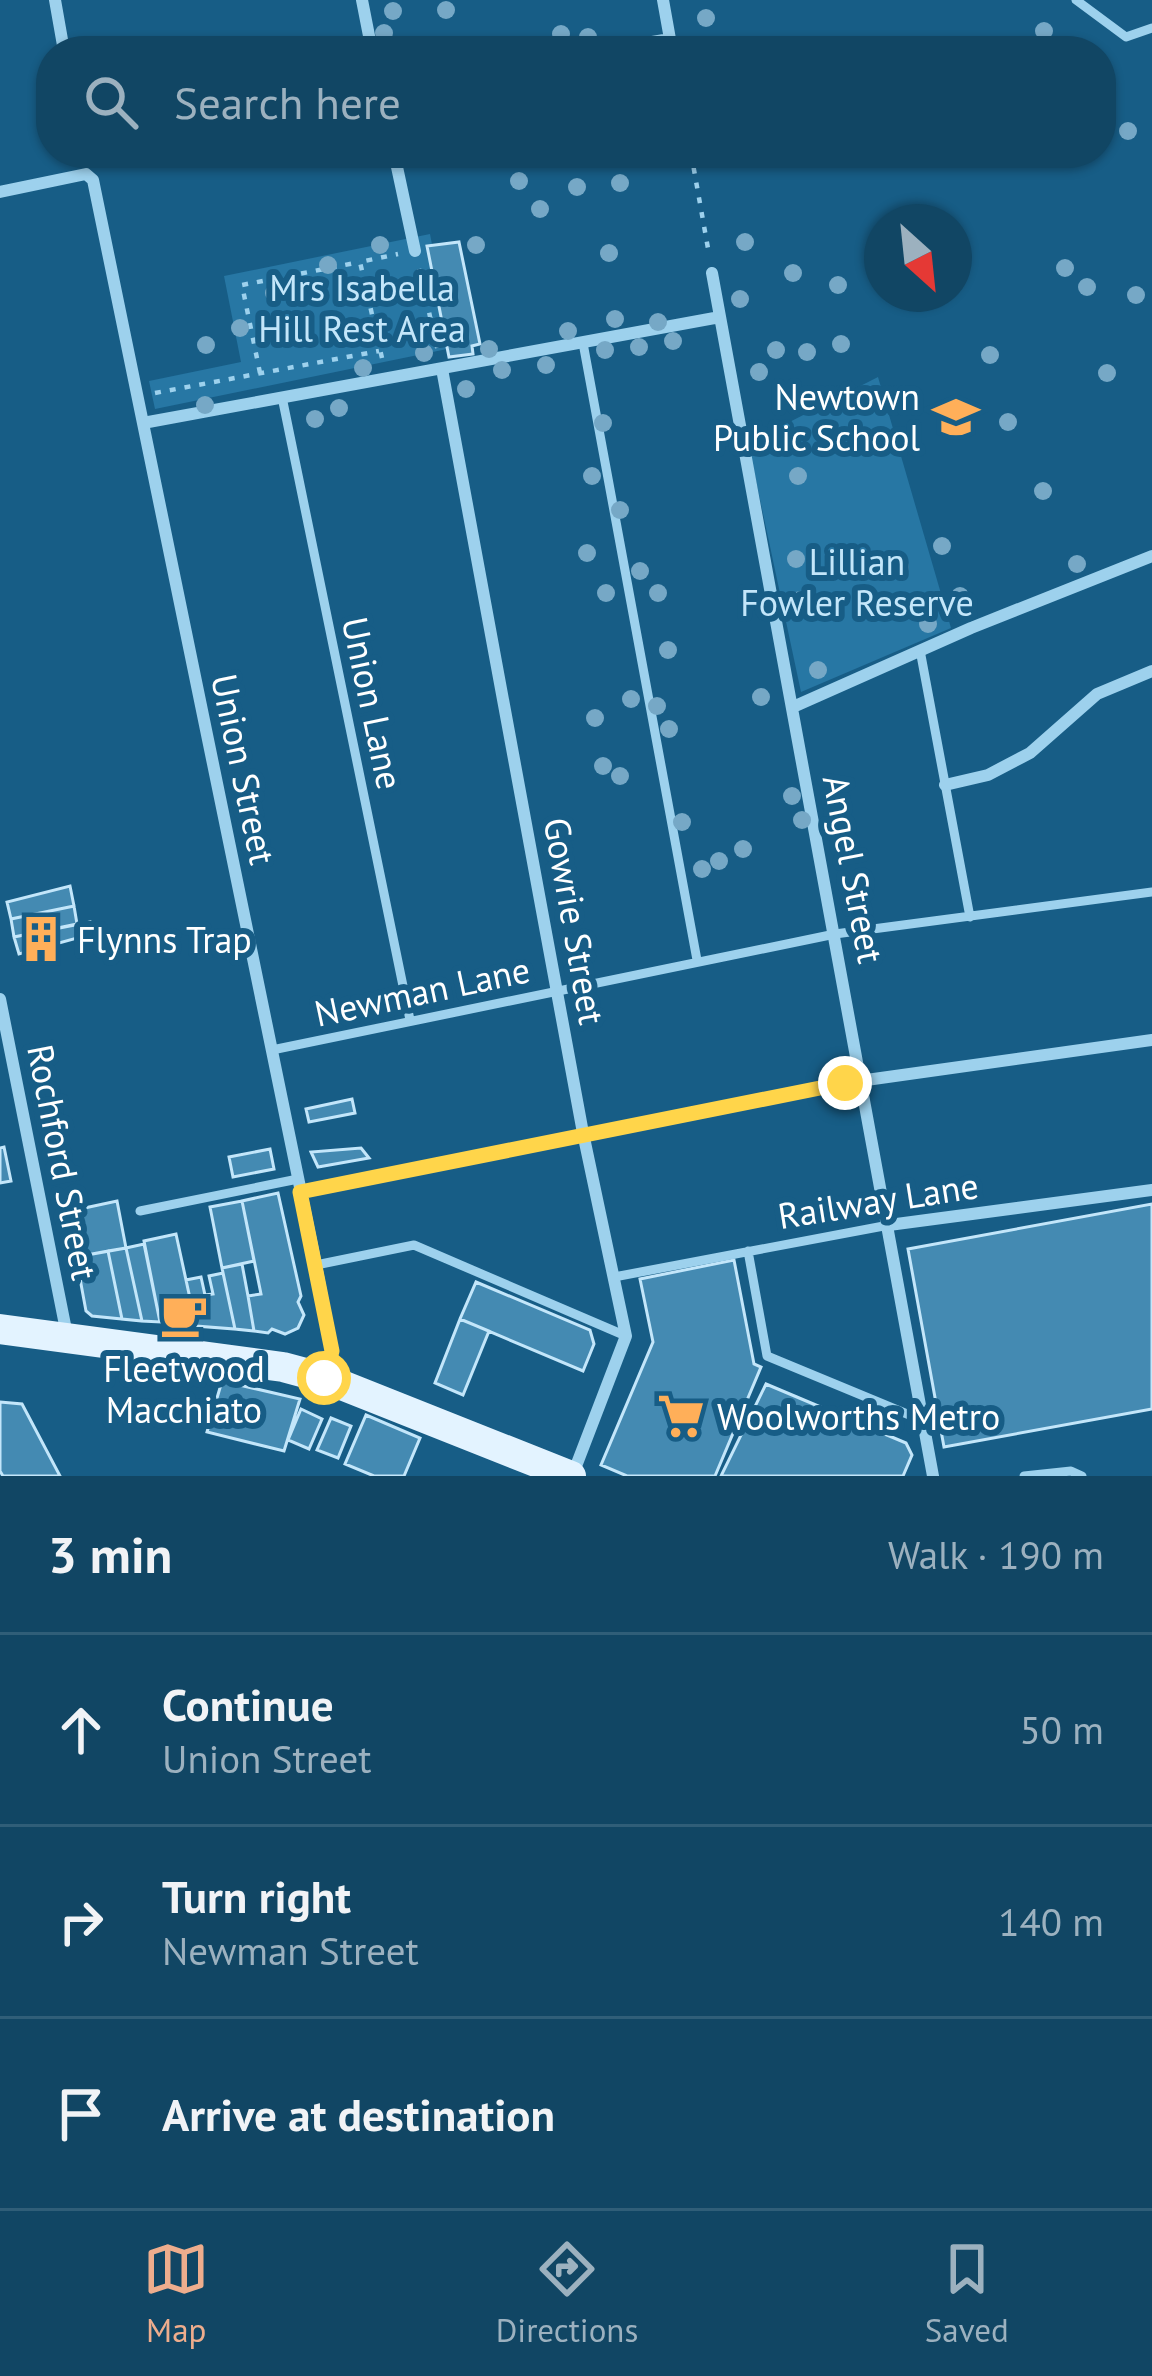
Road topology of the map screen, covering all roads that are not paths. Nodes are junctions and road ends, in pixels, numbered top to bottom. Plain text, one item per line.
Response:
1 (55, 0) edge
2 (362, 0) edge
3 (663, 0) edge
4 (1076, 0) edge
5 (1152, 28) edge
6 (61, 36) edge
7 (369, 36) edge
8 (669, 36) edge
9 (397, 168) edge
10 (0, 192) edge
11 (415, 251) road end
12 (712, 273) road end
13 (720, 317) junction
14 (583, 343) junction
15 (442, 368) junction
16 (282, 398) junction
17 (143, 422) junction
18 (1152, 556) edge
19 (920, 650) junction
20 (1152, 671) edge
21 (793, 707) junction
22 (945, 785) junction
23 (1152, 892) edge
24 (970, 917) junction
25 (835, 934) junction
26 (697, 960) junction
27 (557, 990) junction
28 (0, 999) edge
29 (410, 1020) junction
30 (1152, 1040) edge
31 (272, 1051) junction
32 (862, 1080) junction
33 (583, 1132) junction
34 (299, 1185) junction
35 (1152, 1190) edge
36 (140, 1211) dead end
37 (889, 1225) junction
38 (748, 1251) junction
39 (316, 1265) junction
40 (614, 1276) junction
41 (0, 1332) edge
42 (67, 1336) junction
43 (626, 1336) junction
44 (324, 1378) junction
45 (924, 1421) junction
46 (572, 1476) edge
47 (933, 1476) edge
48 (1024, 1476) edge
49 (1082, 1476) edge

1 - 6 street
2 - 7 street
3 - 8 street
4 - 5 lane
9 - 11 street
10 - 17 street, Union Street
12 - 13 street, Angel Street
13 - 14 street
13 - 21 street, Angel Street
14 - 15 street
14 - 26 lane
15 - 16 street
15 - 27 street, Gowrie Street
16 - 17 street
16 - 29 lane, Union Lane
17 - 31 street, Union Street
18 - 19 street
19 - 21 street
19 - 22 lane
20 - 22 street
21 - 25 street, Angel Street
22 - 24 lane
23 - 24 lane, Newman Lane
24 - 25 lane, Newman Lane
25 - 26 lane, Newman Lane
25 - 32 street, Angel Street
26 - 27 lane, Newman Lane
27 - 29 lane, Newman Lane
27 - 33 street, Gowrie Street
28 - 42 street, Rochford Street
29 - 31 lane, Newman Lane
30 - 32 street
31 - 34 street, Union Street
32 - 33 street
32 - 37 street, Angel Street
33 - 34 street
33 - 40 street, Gowrie Street
34 - 36 lane
34 - 39 street, Union Street
35 - 37 street, Railway Lane
37 - 38 lane, Railway Lane
37 - 45 street, Angel Street
38 - 40 lane, Railway Lane
38 - 45 lane
39 - 43 lane
39 - 44 street, Union Street
40 - 43 street, Gowrie Street
41 - 42 main road
42 - 44 main road
43 - 46 street
44 - 46 main road
45 - 47 street, Angel Street
48 - 49 lane

